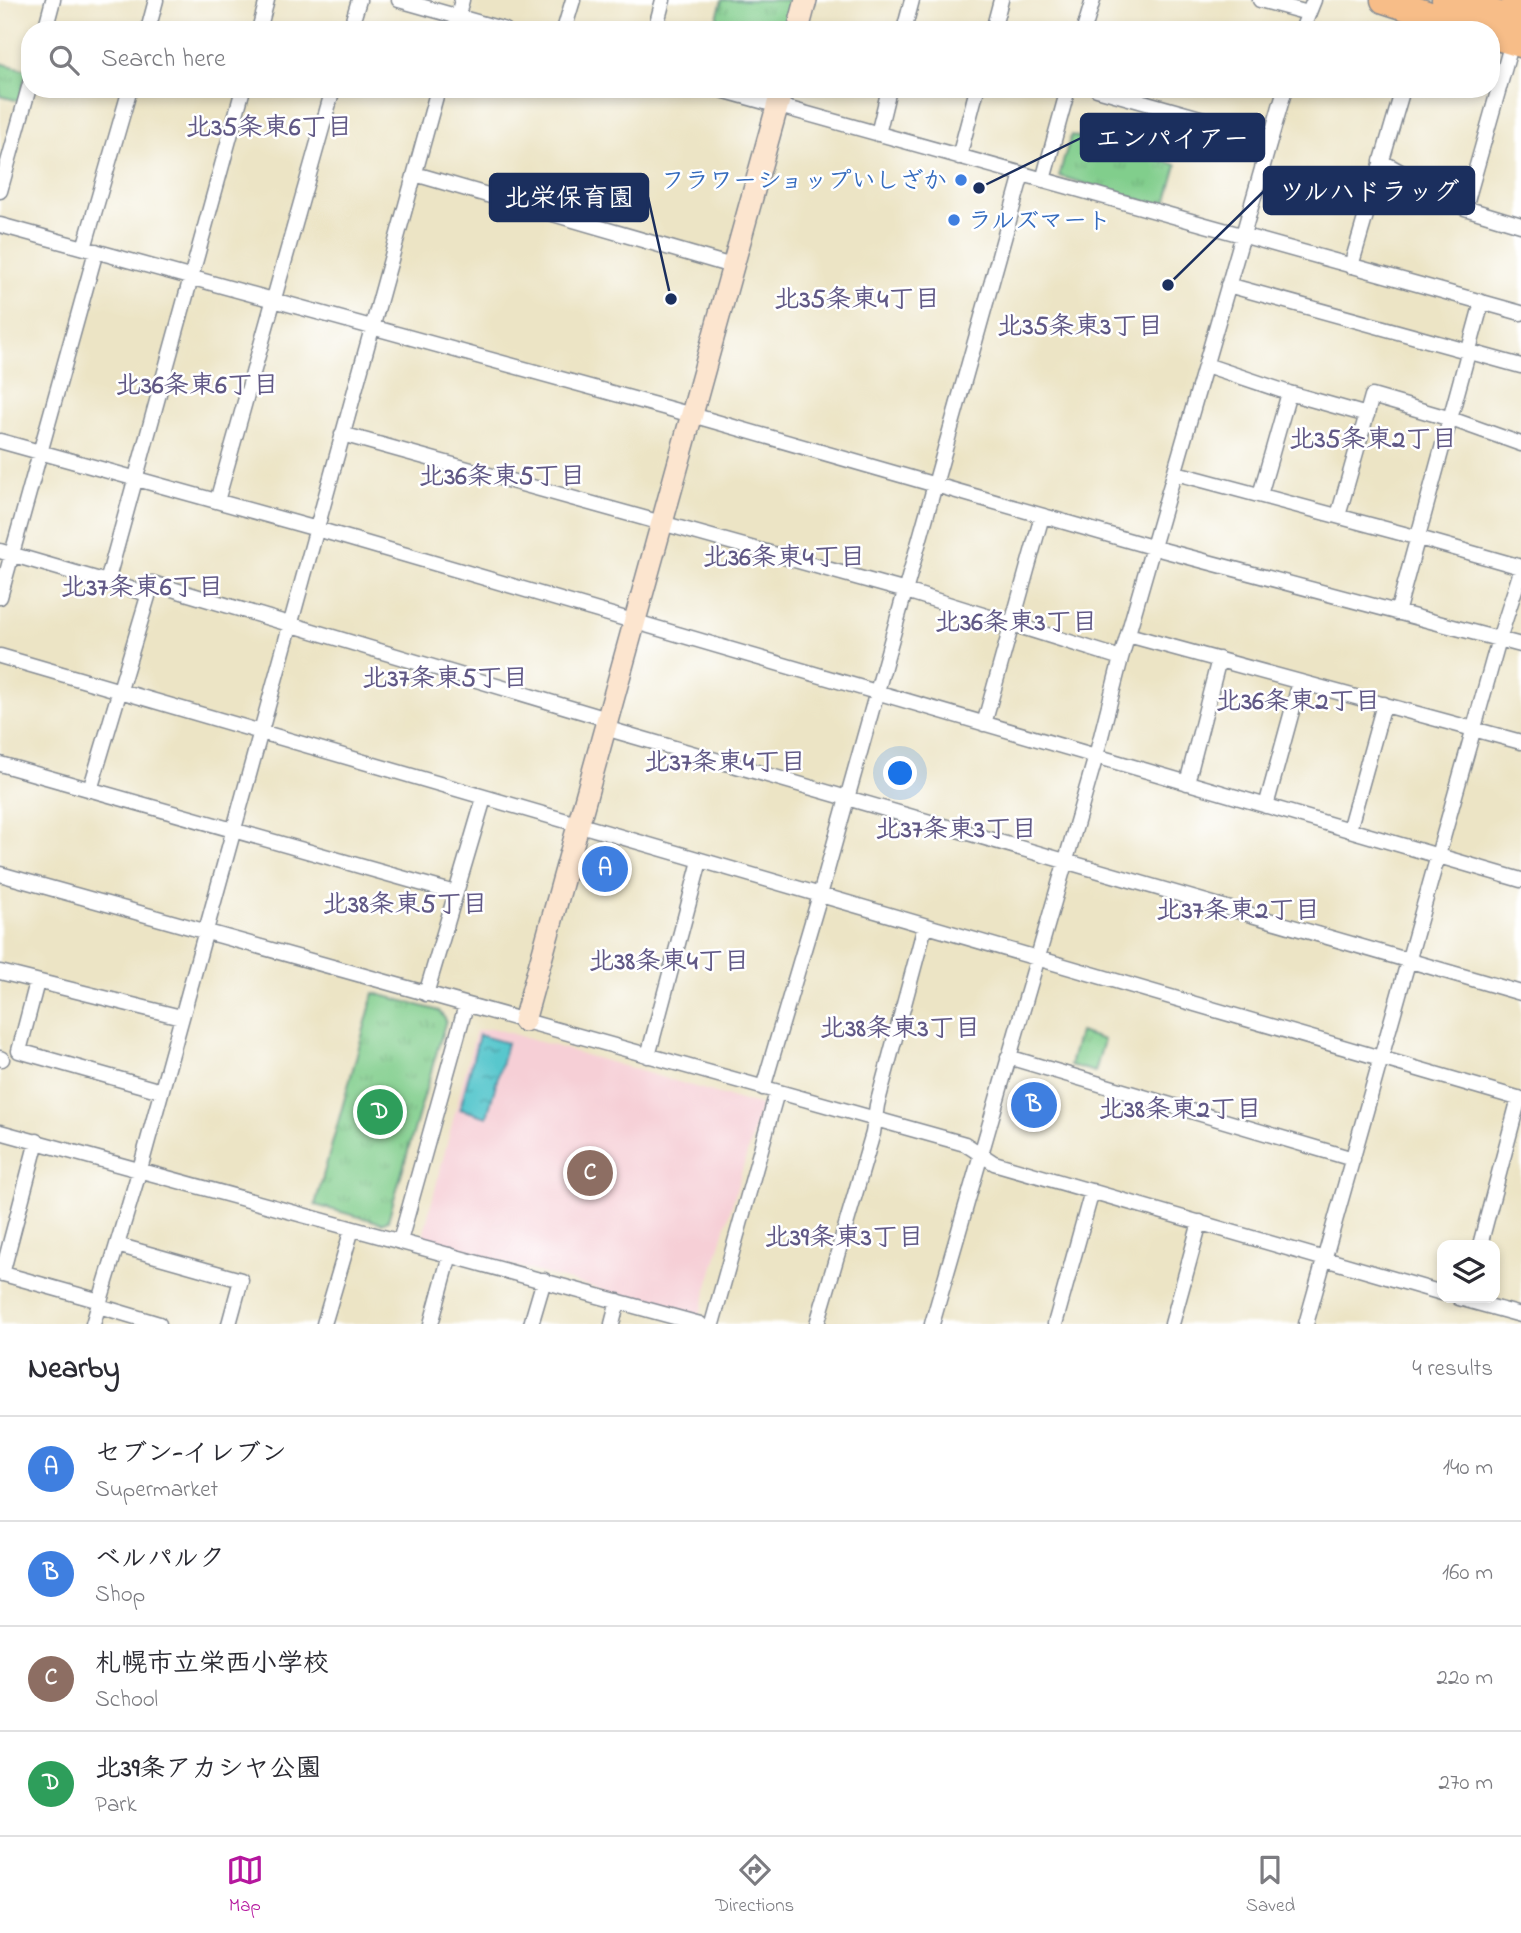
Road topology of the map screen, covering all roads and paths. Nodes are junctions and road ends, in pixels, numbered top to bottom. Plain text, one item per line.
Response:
1 (53, 0) edge
2 (156, 0) edge
3 (267, 0) edge
4 (359, 0) edge
5 (399, 0) edge
6 (462, 0) edge
7 (573, 0) edge
8 (663, 0) edge
9 (806, 0) edge
10 (912, 0) edge
11 (1001, 0) edge
12 (1093, 0) edge
13 (1260, 0) edge
14 (1384, 0) edge
15 (1515, 0) edge
16 (1521, 2) edge
17 (1311, 6) edge
18 (1430, 14) edge
19 (47, 21) edge
20 (150, 21) edge
21 (261, 21) edge
22 (353, 21) edge
23 (450, 21) edge
24 (456, 21) edge
25 (567, 21) edge
26 (657, 21) edge
27 (800, 21) edge
28 (906, 21) edge
29 (995, 21) edge
30 (1087, 21) edge
31 (1450, 21) edge
32 (1457, 21) edge
33 (1511, 35) edge
34 (1500, 76) edge
35 (26, 98) edge
36 (128, 98) edge
37 (241, 98) edge
38 (330, 98) edge
39 (436, 98) edge
40 (780, 98) edge
41 (783, 98) edge
42 (887, 98) edge
43 (975, 98) edge
44 (1066, 98) edge
45 (1129, 98) edge
46 (1282, 98) edge
47 (1400, 98) edge
48 (1494, 98) edge
49 (878, 134) junction
50 (1270, 138) junction
51 (959, 156) junction
52 (1381, 160) junction
53 (415, 174) junction
54 (1022, 174) junction
55 (1043, 180) junction
56 (0, 191) edge
57 (1465, 208) junction
58 (0, 225) edge
59 (1521, 225) edge
60 (1242, 236) junction
61 (90, 250) junction
62 (732, 266) junction
63 (1351, 266) junction
64 (192, 278) junction
65 (1228, 285) junction
66 (273, 300) junction
67 (1482, 302) junction
68 (1521, 313) edge
69 (373, 327) junction
70 (1469, 352) junction
71 (1206, 365) junction
72 (1521, 366) edge
73 (1289, 393) junction
74 (692, 415) junction
75 (1367, 415) junction
76 (1451, 419) junction
77 (342, 434) junction
78 (0, 441) edge
79 (1521, 444) edge
80 (39, 452) junction
81 (1176, 473) junction
82 (136, 478) junction
83 (936, 484) junction
84 (1260, 495) junction
85 (217, 501) junction
86 (1042, 516) junction
87 (1338, 516) junction
88 (662, 524) junction
89 (317, 529) junction
90 (1419, 538) junction
91 (1155, 548) junction
92 (6, 553) edge
93 (1521, 569) edge
94 (107, 582) junction
95 (906, 592) junction
96 (148, 594) junction
97 (0, 597) edge
98 (1397, 613) junction
99 (634, 621) junction
100 (292, 624) junction
101 (1012, 625) junction
102 (1128, 635) junction
103 (1499, 639) junction
104 (1521, 646) edge
105 (0, 656) edge
106 (1121, 658) junction
107 (1219, 659) junction
108 (1300, 682) junction
109 (120, 692) junction
110 (877, 692) junction
111 (1384, 704) junction
112 (606, 723) junction
113 (984, 723) junction
114 (1475, 730) junction
115 (261, 733) junction
116 (1521, 742) edge
117 (1096, 756) junction
118 (0, 764) edge
119 (1187, 783) junction
120 (90, 790) junction
121 (484, 798) junction
122 (846, 798) junction
123 (1266, 806) junction
124 (579, 826) junction
125 (1349, 830) junction
126 (233, 831) junction
127 (1438, 856) junction
128 (700, 861) junction
129 (1066, 861) junction
130 (0, 874) edge
131 (1521, 880) edge
132 (455, 894) junction
133 (820, 895) junction
134 (925, 926) junction
135 (205, 931) junction
136 (1038, 959) junction
137 (1409, 960) junction
138 (0, 972) edge
139 (37, 982) junction
140 (426, 993) junction
141 (1521, 993) edge
142 (466, 1005) junction
143 (181, 1017) junction
144 (524, 1021) junction
145 (648, 1056) junction
146 (1009, 1057) junction
147 (1381, 1058) junction
148 (770, 1090) junction
149 (161, 1091) junction
150 (1520, 1098) edge
151 (875, 1119) junction
152 (0, 1132) edge
153 (37, 1141) junction
154 (981, 1154) junction
155 (1353, 1159) junction
156 (140, 1169) junction
157 (1092, 1191) junction
158 (1200, 1222) junction
159 (352, 1228) junction
160 (1481, 1240) edge
161 (400, 1241) junction
162 (117, 1245) junction
163 (450, 1255) junction
164 (1325, 1259) junction
165 (1, 1274) edge
166 (544, 1280) junction
167 (1437, 1292) edge
168 (618, 1301) junction
169 (1481, 1303) edge
170 (99, 1304) junction
171 (1521, 1315) edge
172 (93, 1324) edge
173 (159, 1324) edge
174 (229, 1324) edge
175 (324, 1324) edge
176 (431, 1324) edge
177 (531, 1324) edge
178 (612, 1324) edge
179 (700, 1324) edge
180 (712, 1324) edge
181 (817, 1324) edge
182 (932, 1324) edge
183 (1055, 1324) edge
184 (1172, 1324) edge
185 (1306, 1324) edge

1 - 19 street
2 - 20 street
3 - 21 street
4 - 22 street
5 - 23 street
6 - 24 street
7 - 25 street
8 - 26 street
9 - 27 street
10 - 28 street
11 - 29 street
12 - 30 street
13 - 17 street
14 - 18 highway
15 - 16 highway
18 - 31 highway
18 - 32 highway
33 - 34 street
35 - 56 street
36 - 61 street
37 - 64 street
38 - 66 street
39 - 53 street
40 - 62 street
41 - 49 street
42 - 49 street
43 - 51 street
44 - 55 street
45 - 50 street
46 - 50 street
47 - 52 street
48 - 57 street
49 - 51 street
50 - 60 street
51 - 54 street
52 - 57 street
52 - 63 street
53 - 62 street
53 - 69 street
54 - 55 street
54 - 83 street
55 - 60 street
57 - 59 street
58 - 61 street
60 - 63 street
60 - 65 street
61 - 64 street
61 - 80 street
62 - 74 street
63 - 67 street
64 - 66 street
64 - 82 street
65 - 70 street
65 - 71 street
66 - 69 street
66 - 85 street
67 - 68 street
67 - 70 street
69 - 74 street
69 - 77 street
70 - 72 street
70 - 76 street
71 - 73 street
71 - 81 street
73 - 75 street
73 - 84 street
74 - 83 street
74 - 88 street
75 - 76 street
75 - 87 street
76 - 79 street
76 - 90 street
77 - 88 street
77 - 89 street
78 - 80 street
80 - 82 street
80 - 92 street
81 - 84 street
81 - 91 street
82 - 85 street
82 - 94 street
83 - 86 street
83 - 95 street
84 - 87 street
85 - 89 street
86 - 91 street
86 - 101 street
87 - 90 street
88 - 95 street
88 - 99 street
89 - 99 street
89 - 100 street
90 - 93 street
90 - 98 street
91 - 98 street
91 - 102 street
92 - 94 street
92 - 97 street
93 - 103 street
94 - 96 street
95 - 101 street
95 - 110 street
96 - 100 street
96 - 109 street
98 - 103 street
99 - 110 street
99 - 112 street
100 - 112 street
100 - 115 street
101 - 106 street
101 - 113 street
102 - 106 street
102 - 107 street
103 - 104 street
103 - 114 street
105 - 109 street
106 - 117 street
107 - 108 street
107 - 119 street
108 - 111 street
108 - 123 street
109 - 115 street
109 - 120 street
110 - 113 street
110 - 122 street
111 - 114 street
111 - 125 street
112 - 122 street
112 - 124 street
113 - 117 street
114 - 116 street
114 - 127 street
115 - 121 street
115 - 126 street
117 - 119 street
117 - 129 street
118 - 120 street
119 - 123 street
120 - 126 street
121 - 124 street
121 - 132 street
122 - 129 street
122 - 133 street
123 - 125 street
124 - 128 street
124 - 144 street
125 - 127 street
126 - 132 street
126 - 135 street
127 - 131 street
127 - 137 street
128 - 133 street
128 - 145 street
129 - 136 street
129 - 137 street
130 - 135 street
132 - 140 street
133 - 134 street
133 - 148 street
134 - 136 street
134 - 151 street
135 - 140 street
135 - 143 street
136 - 146 street
136 - 147 street
137 - 141 street
137 - 147 street
138 - 139 street
139 - 143 street
139 - 149 street
140 - 142 street
142 - 144 street
142 - 161 street
143 - 149 street
144 - 145 street
145 - 148 street
146 - 154 street
146 - 155 street
147 - 150 street
147 - 155 street
148 - 151 street
148 - 180 street
149 - 156 street
150 - 160 street
151 - 154 street
151 - 181 street
152 - 153 street
153 - 156 street
153 - 165 street
154 - 157 street
154 - 182 street
155 - 164 street
156 - 159 street
156 - 162 street
157 - 158 street
157 - 183 street
158 - 164 street
158 - 184 street
159 - 161 street
159 - 175 street
161 - 163 street
162 - 170 street
162 - 174 street
163 - 166 street
163 - 176 street
164 - 167 street
164 - 185 street
165 - 170 street
166 - 168 street
166 - 177 street
168 - 178 street
168 - 179 street
169 - 171 street
170 - 172 street
170 - 173 street

